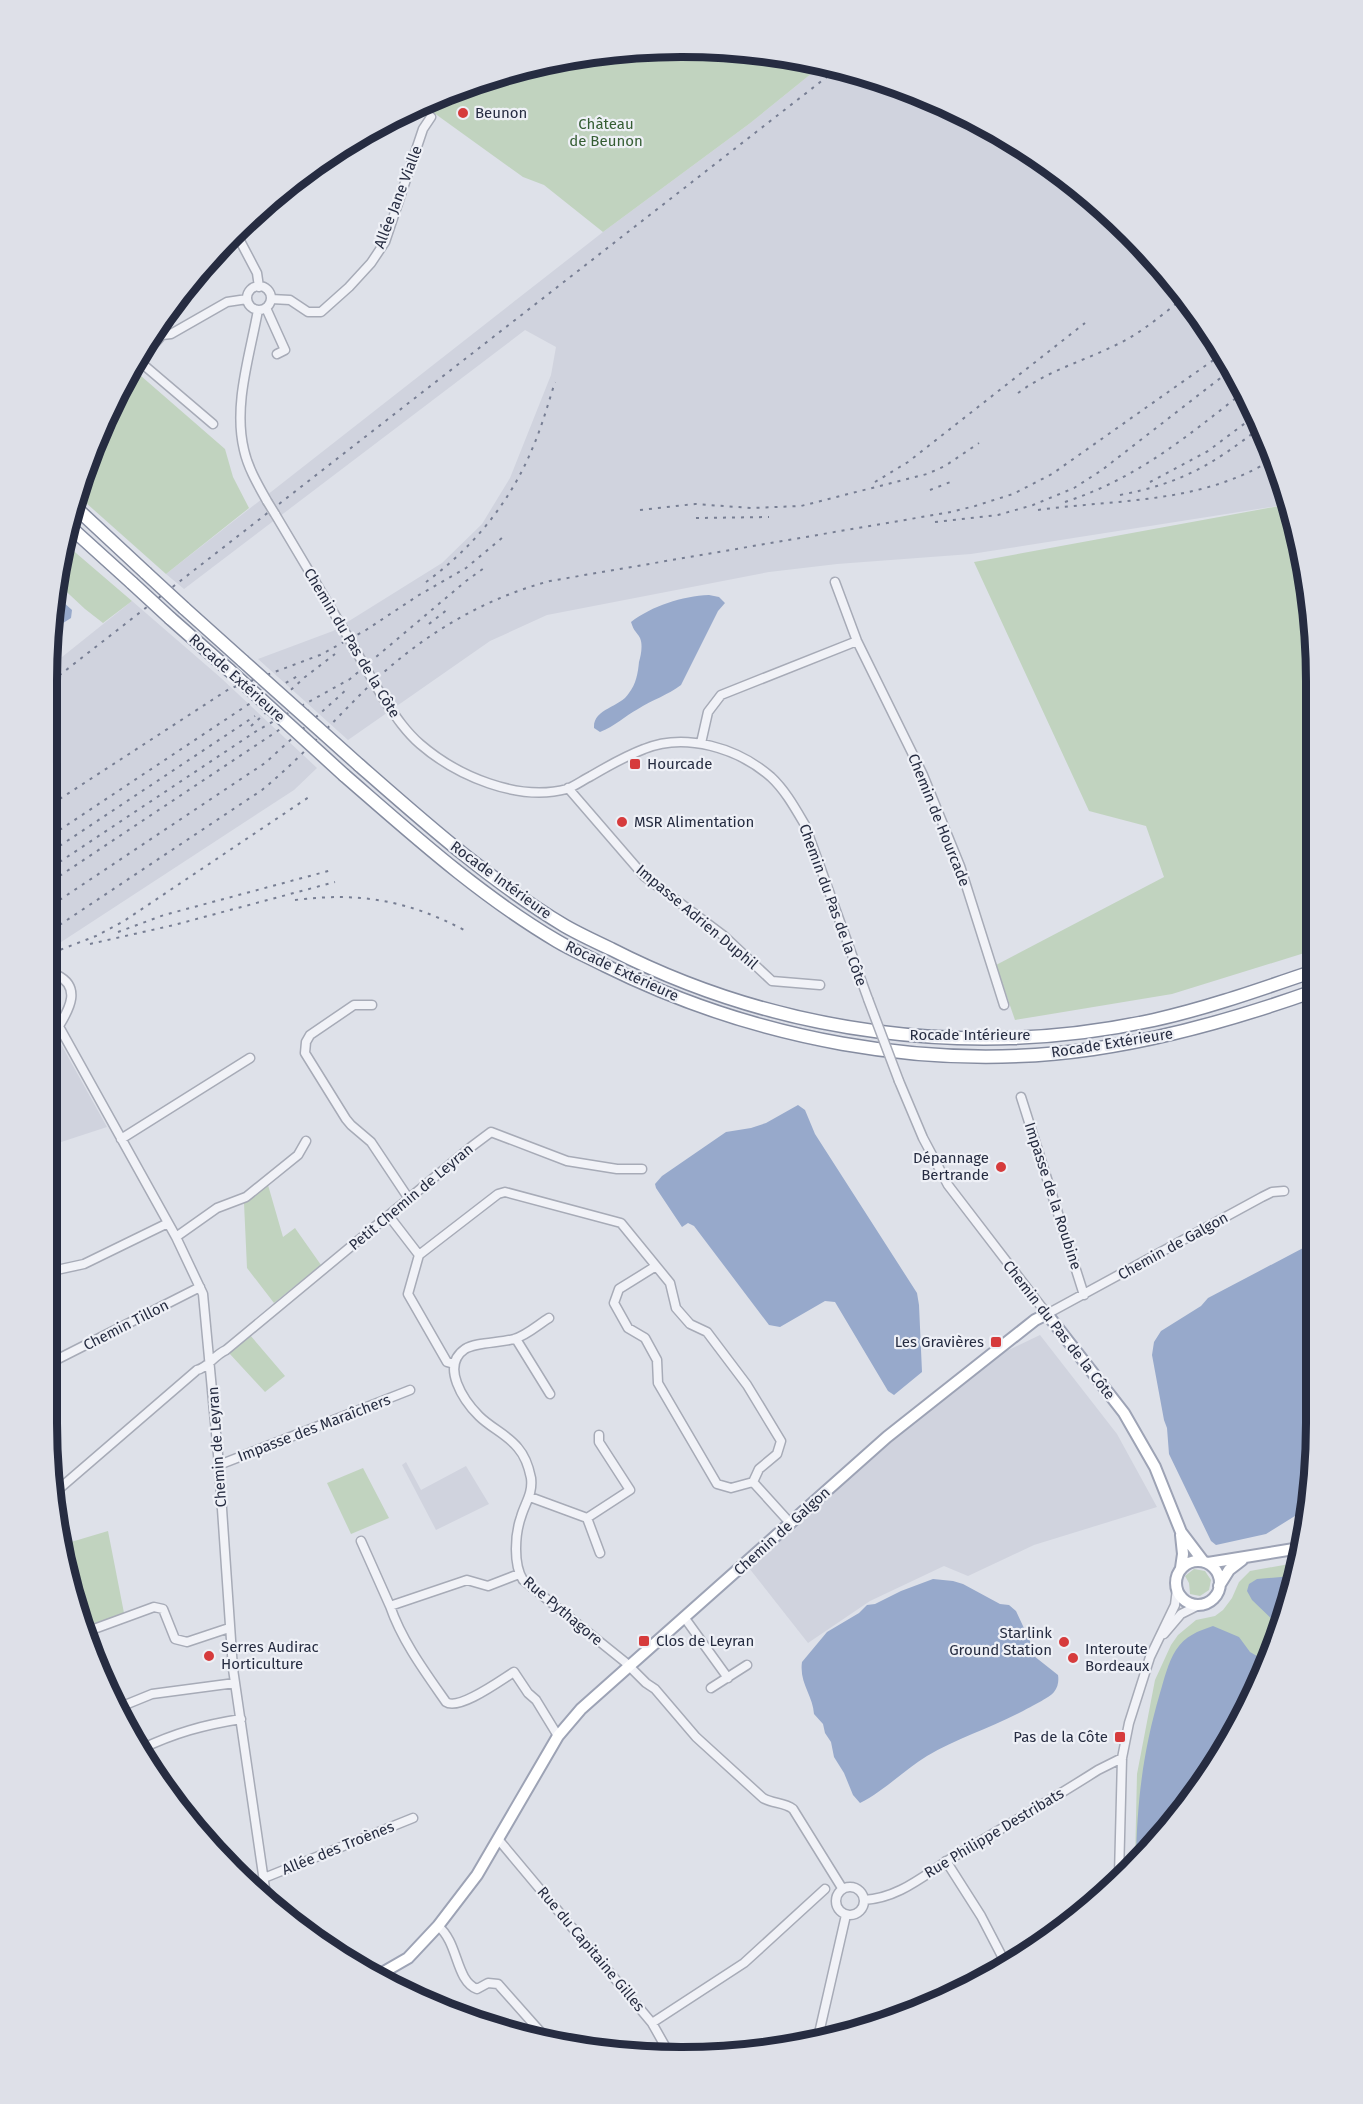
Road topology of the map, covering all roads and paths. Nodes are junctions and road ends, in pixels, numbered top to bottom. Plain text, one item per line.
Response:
1 (431, 117) dead end
2 (240, 240) edge
3 (259, 287) junction
4 (248, 298) junction
5 (265, 306) junction
6 (163, 333) edge
7 (277, 354) dead end
8 (144, 365) edge
9 (213, 424) dead end
10 (80, 512) edge
11 (75, 532) edge
12 (835, 582) dead end
13 (857, 641) junction
14 (701, 743) junction
15 (568, 788) junction
16 (1306, 974) edge
17 (57, 975) edge
18 (820, 985) dead end
19 (1306, 994) edge
20 (372, 1005) dead end
21 (1004, 1005) dead end
22 (57, 1023) edge
23 (59, 1026) junction
24 (250, 1059) dead end
25 (1021, 1097) dead end
26 (121, 1139) junction
27 (306, 1141) dead end
28 (642, 1169) dead end
29 (1284, 1191) dead end
30 (409, 1199) junction
31 (389, 1216) junction
32 (168, 1223) junction
33 (176, 1237) junction
34 (419, 1255) junction
35 (656, 1266) junction
36 (57, 1270) edge
37 (200, 1287) junction
38 (1084, 1295) junction
39 (1047, 1314) junction
40 (549, 1318) dead end
41 (516, 1338) junction
42 (57, 1359) edge
43 (211, 1360) junction
44 (453, 1364) junction
45 (410, 1390) dead end
46 (550, 1394) dead end
47 (599, 1435) dead end
48 (219, 1465) junction
49 (753, 1482) junction
50 (60, 1488) edge
51 (530, 1497) junction
52 (587, 1518) junction
53 (791, 1524) junction
54 (1181, 1532) junction
55 (360, 1541) dead end
56 (1293, 1549) edge
57 (600, 1553) dead end
58 (1244, 1559) junction
59 (1205, 1562) junction
60 (1181, 1568) junction
61 (519, 1574) junction
62 (1219, 1586) junction
63 (1177, 1589) junction
64 (1199, 1605) junction
65 (390, 1606) junction
66 (684, 1617) junction
67 (229, 1628) junction
68 (93, 1630) edge
69 (1153, 1648) junction
70 (747, 1665) dead end
71 (629, 1666) junction
72 (728, 1678) junction
73 (235, 1683) junction
74 (711, 1688) dead end
75 (124, 1705) edge
76 (240, 1719) junction
77 (558, 1736) junction
78 (148, 1746) edge
79 (1122, 1758) junction
80 (413, 1818) dead end
81 (498, 1839) junction
82 (946, 1861) junction
83 (1119, 1868) edge
84 (264, 1878) junction
85 (265, 1888) edge
86 (842, 1888) junction
87 (825, 1889) dead end
88 (864, 1900) junction
89 (846, 1915) junction
90 (438, 1926) junction
91 (1003, 1958) edge
92 (384, 1972) edge
93 (652, 2023) junction
94 (539, 2030) edge
95 (819, 2031) edge
96 (664, 2047) edge

1 - 5 street, Allée Jane Vialle
2 - 3 street
3 - 4 street
3 - 5 street
4 - 5 street
4 - 6 street
5 - 7 street
5 - 15 street, Chemin du Pas de la Côte, bridge
8 - 9 street
10 - 16 highway, Rocade Intérieure, bridge
11 - 19 highway, Rocade Extérieure, bridge
12 - 13 street, Chemin de Hourcade
13 - 14 street
13 - 21 street, Chemin de Hourcade
14 - 15 street, Chemin du Pas de la Côte
14 - 39 street, Chemin du Pas de la Côte, bridge
15 - 18 street, Impasse Adrien Duphil
17 - 23 street
20 - 30 street
22 - 23 street, Chemin de Leyran
23 - 26 street, Chemin de Leyran
24 - 26 street
25 - 38 street, Impasse de la Roubine
26 - 32 street, Chemin de Leyran
27 - 33 street
28 - 30 street, Petit Chemin de Leyran
29 - 38 street, Chemin de Galgon
30 - 31 street, Petit Chemin de Leyran
31 - 34 street
31 - 43 street, Petit Chemin de Leyran
32 - 33 street, Chemin de Leyran
32 - 36 street
33 - 37 street, Chemin de Leyran
34 - 35 street
34 - 44 street, Rue Pythagore
35 - 49 street
35 - 49 street
37 - 42 street, Chemin Tillon
37 - 43 street, Chemin de Leyran
38 - 39 street, Chemin de Galgon
39 - 53 main road, Chemin de Galgon
39 - 54 main road, Chemin du Pas de la Côte
40 - 41 street
41 - 44 street
41 - 46 street
43 - 48 street, Chemin de Leyran
43 - 50 street, Petit Chemin de Leyran
44 - 51 street, Rue Pythagore
45 - 48 street, Impasse des Maraîchers
47 - 52 street
48 - 67 street, Chemin de Leyran
49 - 53 street
51 - 52 street
51 - 61 street, Rue Pythagore
52 - 57 street
53 - 66 main road, Chemin de Galgon
54 - 59 main road, Chemin du Pas de la Côte
54 - 60 main road, Chemin du Pas de la Côte
55 - 65 street
56 - 58 main road
58 - 59 main road
58 - 62 main road
59 - 60 main road
59 - 62 main road
60 - 63 main road
61 - 65 street
61 - 71 street, Rue Pythagore
62 - 64 main road
63 - 64 main road
63 - 69 street
64 - 69 street
65 - 77 street
66 - 71 main road, Chemin de Galgon
66 - 72 street
67 - 68 street
67 - 73 street, Chemin de Leyran
69 - 79 street
70 - 72 street
71 - 77 main road, Chemin de Galgon
71 - 86 street, Rue Pythagore
72 - 74 street
73 - 75 street
73 - 76 street, Chemin de Leyran
76 - 78 street
76 - 84 street, Chemin de Leyran
77 - 81 main road, Chemin de Galgon
79 - 82 street, Rue Philippe Destribats
79 - 83 street
80 - 84 street, Allée des Troènes
81 - 90 main road, Chemin de Galgon
81 - 93 street, Rue du Capitaine Gilles
82 - 88 street, Rue Philippe Destribats
82 - 91 street
84 - 85 street, Chemin de Leyran
86 - 88 street
86 - 89 street
87 - 93 street
88 - 89 street
89 - 95 street
90 - 92 main road, Chemin de Galgon
90 - 94 street
93 - 96 street, Rue du Capitaine Gilles

